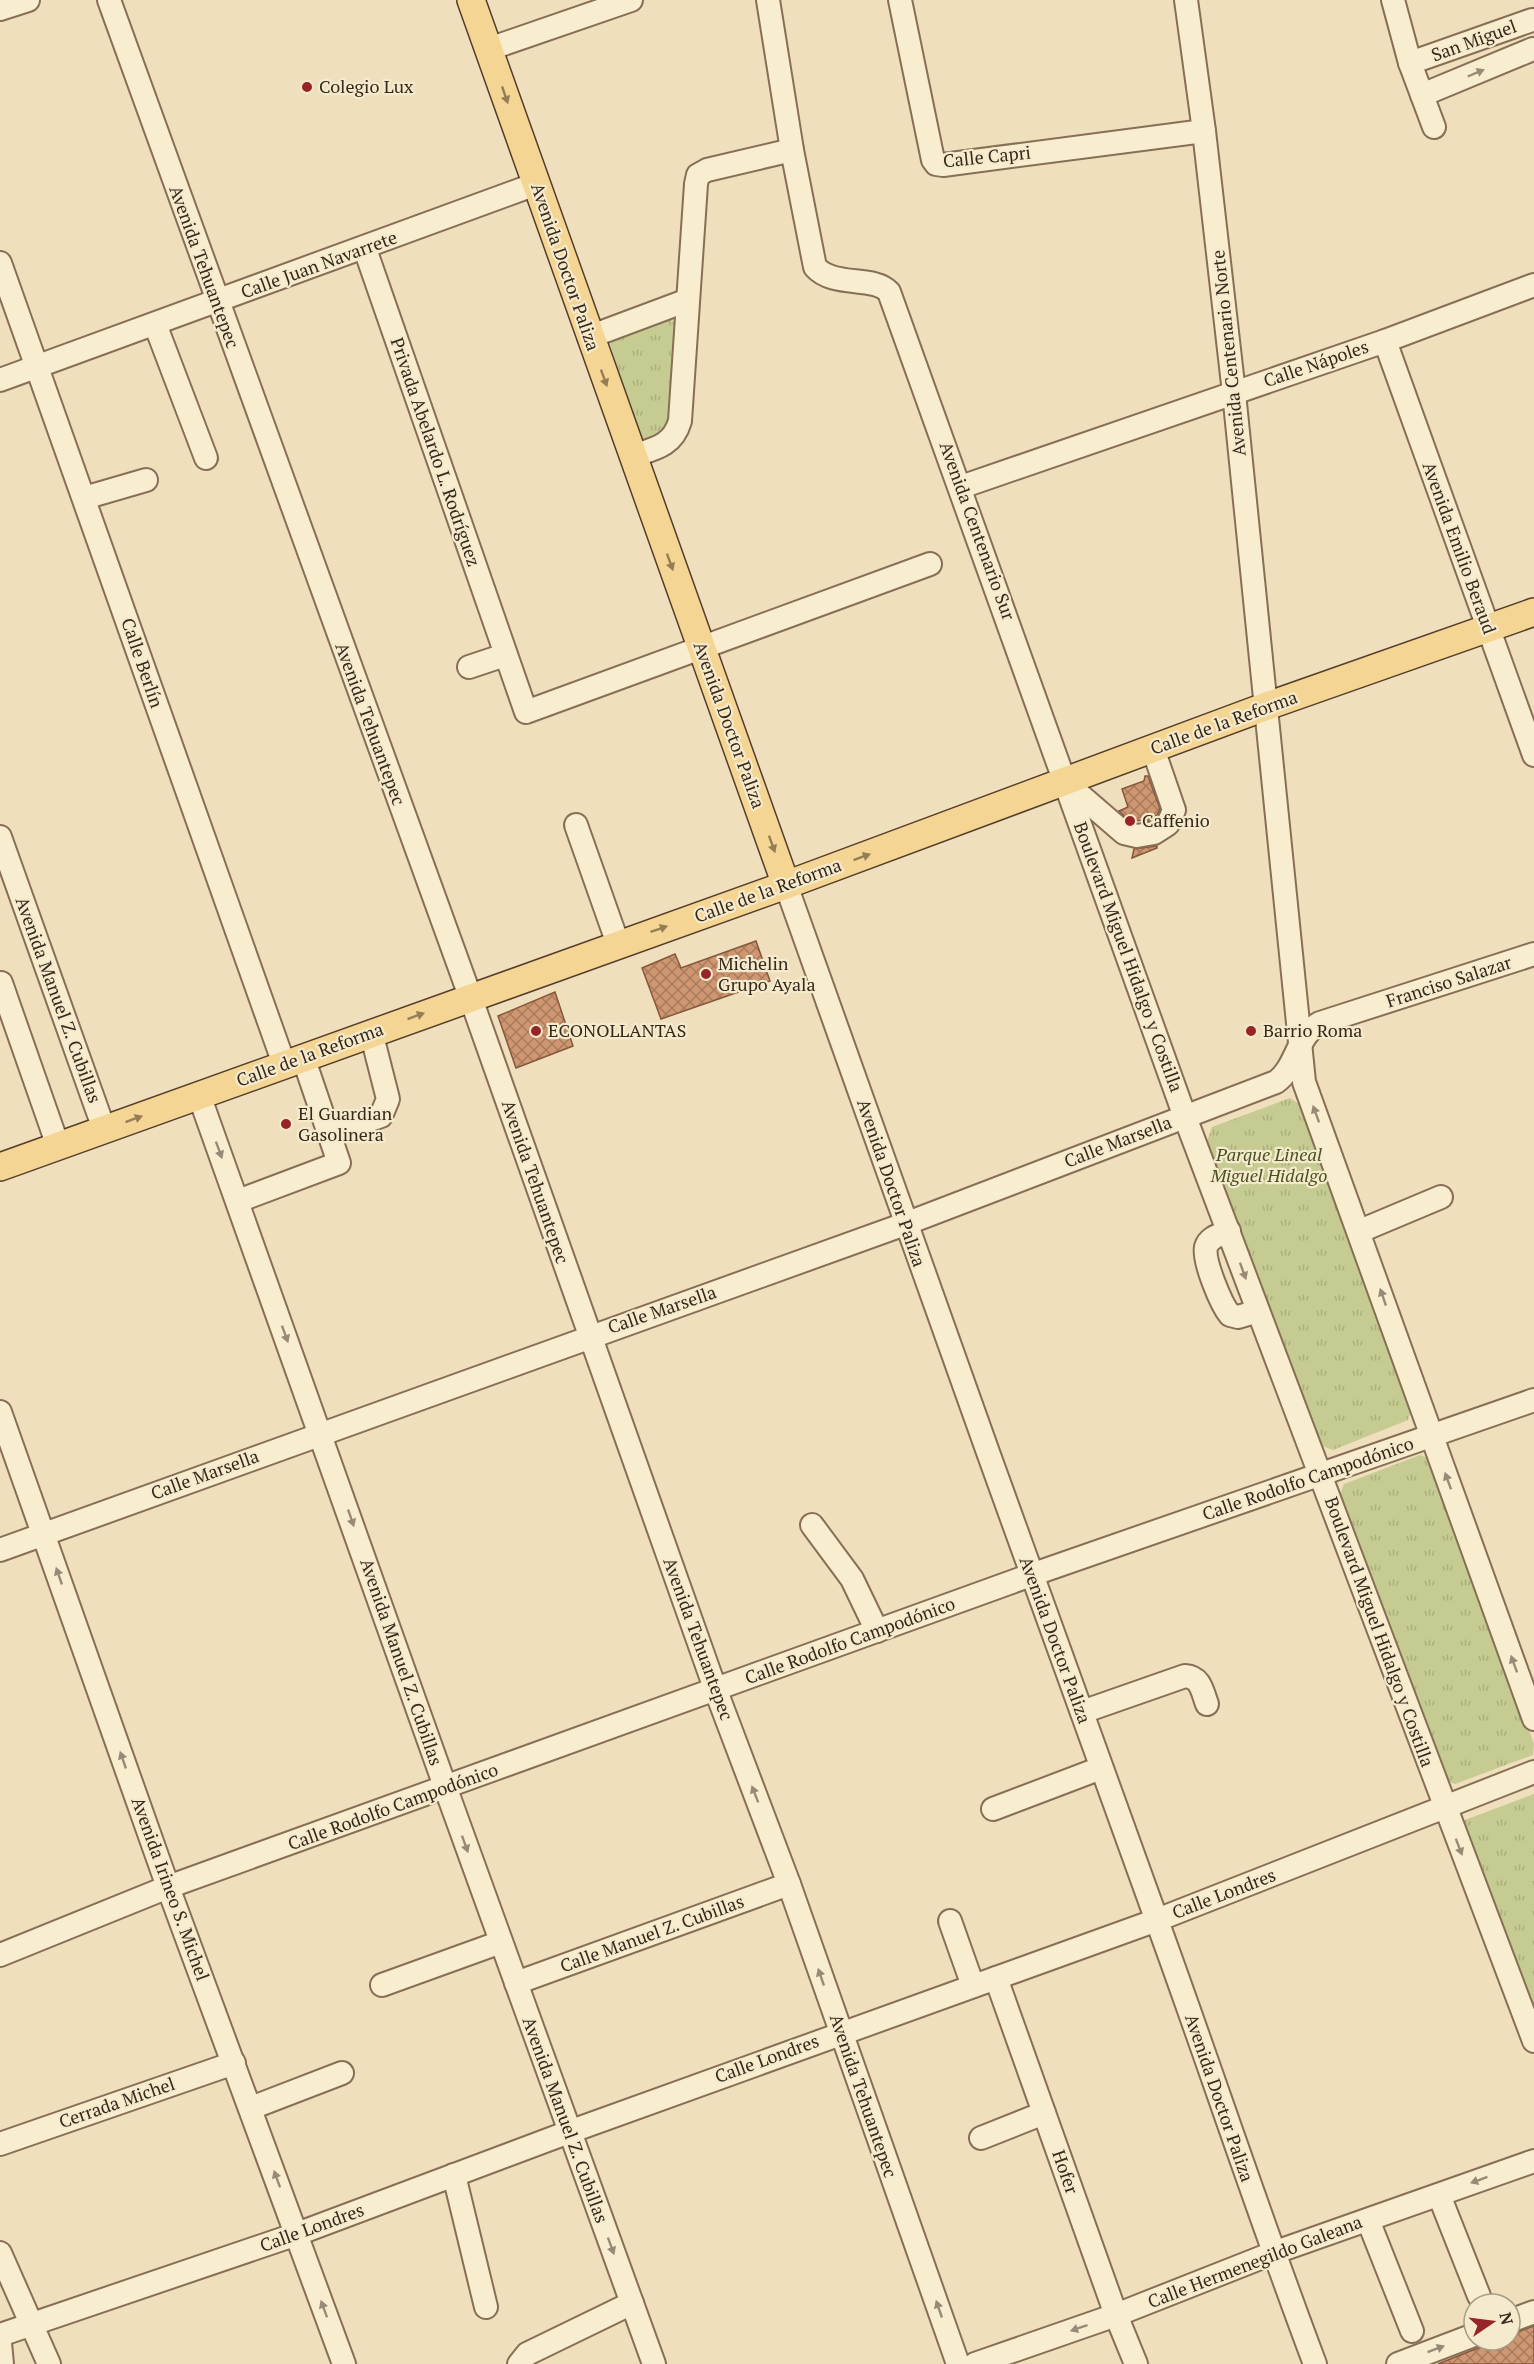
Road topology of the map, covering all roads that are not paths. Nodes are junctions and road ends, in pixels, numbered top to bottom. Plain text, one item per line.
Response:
1 (28, 0) edge
2 (109, 0) edge
3 (471, 0) edge
4 (632, 0) edge
5 (768, 0) edge
6 (900, 0) edge
7 (1186, 0) edge
8 (1393, 0) edge
9 (0, 9) edge
10 (1533, 10) edge
11 (489, 49) junction
12 (1533, 51) edge
13 (1410, 63) junction
14 (1422, 95) junction
15 (1434, 127) dead end
16 (1204, 131) junction
17 (792, 150) junction
18 (536, 184) junction
19 (365, 249) junction
20 (0, 263) edge
21 (1534, 285) edge
22 (688, 300) junction
23 (216, 303) junction
24 (155, 324) junction
25 (589, 337) junction
26 (1385, 340) junction
27 (37, 366) junction
28 (0, 380) edge
29 (1234, 393) junction
30 (632, 456) junction
31 (206, 458) dead end
32 (146, 480) dead end
33 (961, 487) junction
34 (84, 498) junction
35 (930, 564) dead end
36 (1534, 612) edge
37 (1487, 630) junction
38 (701, 646) junction
39 (505, 655) junction
40 (469, 667) dead end
41 (1267, 706) junction
42 (1153, 749) junction
43 (1534, 754) edge
44 (1065, 782) junction
45 (576, 825) dead end
46 (0, 837) edge
47 (786, 885) junction
48 (618, 944) junction
49 (1534, 954) edge
50 (1, 983) edge
51 (470, 996) junction
52 (371, 1032) junction
53 (1302, 1041) junction
54 (293, 1061) junction
55 (200, 1095) junction
56 (1185, 1117) junction
57 (104, 1129) junction
58 (329, 1134) junction
59 (58, 1146) junction
60 (0, 1167) edge
61 (1441, 1197) dead end
62 (238, 1201) junction
63 (905, 1224) junction
64 (1229, 1231) junction
65 (1360, 1231) junction
66 (1258, 1311) junction
67 (589, 1336) junction
68 (1534, 1400) edge
69 (0, 1412) edge
70 (321, 1434) junction
71 (1431, 1436) junction
72 (1321, 1474) junction
73 (812, 1524) dead end
74 (44, 1533) junction
75 (0, 1550) edge
76 (1031, 1575) junction
77 (877, 1631) junction
78 (716, 1691) junction
79 (1207, 1704) dead end
80 (1082, 1712) junction
81 (1534, 1719) edge
82 (1101, 1768) junction
83 (1534, 1772) edge
84 (446, 1789) junction
85 (1444, 1808) junction
86 (993, 1809) dead end
87 (789, 1884) junction
88 (168, 1887) junction
89 (1157, 1920) junction
90 (950, 1922) dead end
91 (501, 1942) junction
92 (0, 1955) edge
93 (996, 1978) junction
94 (516, 1983) junction
95 (382, 1985) dead end
96 (973, 1986) junction
97 (841, 2032) junction
98 (1534, 2041) edge
99 (234, 2062) junction
100 (342, 2073) dead end
101 (251, 2108) junction
102 (1044, 2113) junction
103 (569, 2132) junction
104 (981, 2138) dead end
105 (0, 2144) edge
106 (1534, 2161) edge
107 (454, 2175) junction
108 (1439, 2195) junction
109 (1368, 2220) junction
110 (297, 2234) junction
111 (0, 2253) edge
112 (1273, 2253) junction
113 (1477, 2292) edge
114 (632, 2303) junction
115 (486, 2307) dead end
116 (1116, 2315) junction
117 (31, 2325) junction
118 (1412, 2331) dead end
119 (0, 2335) edge
120 (1462, 2340) edge
121 (0, 2343) edge
122 (2, 2364) edge
123 (49, 2364) edge
124 (344, 2364) edge
125 (519, 2364) edge
126 (654, 2364) edge
127 (958, 2364) edge
128 (975, 2364) edge
129 (1136, 2364) edge
130 (1315, 2364) edge
131 (1398, 2364) edge

1 - 9 street
2 - 23 street, Avenida Tehuantepec
3 - 11 main road, Avenida Doctor Paliza
4 - 11 street
5 - 17 street
6 - 16 street, Calle Capri
7 - 16 street, Avenida Centenario Norte
8 - 13 street
10 - 12 street, San Miguel
10 - 13 street, San Miguel
11 -> 18 main road, Avenida Doctor Paliza
14 -> 12 street, San Miguel
13 - 14 street
14 - 15 street
16 - 29 street, Avenida Centenario Norte
17 - 22 street
17 - 33 street, Avenida Centenario Sur
18 - 19 street, Calle Juan Navarrete
18 - 25 main road, Avenida Doctor Paliza
19 - 23 street, Calle Juan Navarrete
19 - 39 street, Privada Abelardo L. Rodríguez
20 - 27 street, Calle Berlín
21 - 26 street, Calle Nápoles
22 - 25 street
22 - 30 street
23 - 24 street, Calle Juan Navarrete
23 - 51 street, Avenida Tehuantepec
24 - 27 street, Calle Juan Navarrete
24 - 31 street
25 -> 30 main road, Avenida Doctor Paliza
26 - 29 street, Calle Nápoles
26 - 37 street, Avenida Emilio Beraud
27 - 28 street, Calle Juan Navarrete
27 - 34 street, Calle Berlín
29 - 33 street, Calle Nápoles
29 - 41 street, Avenida Centenario Norte
30 -> 38 main road, Avenida Doctor Paliza
32 - 34 street
33 - 44 street, Avenida Centenario Sur
34 - 54 street, Calle Berlín
35 - 38 street
36 - 37 main road, Calle de la Reforma
37 - 41 main road, Calle de la Reforma
37 - 43 street, Avenida Emilio Beraud
38 - 39 street, Privada Abelardo L. Rodríguez
38 -> 47 main road, Avenida Doctor Paliza
39 - 40 street
41 - 42 main road, Calle de la Reforma
41 - 53 street
42 - 44 main road, Calle de la Reforma
42 - 44 street
47 -> 44 main road, Calle de la Reforma
44 - 56 street, Boulevard Miguel Hidalgo y Costilla
45 - 48 street
46 - 57 street, Avenida Manuel Z. Cubillas
48 -> 47 main road, Calle de la Reforma
47 - 63 street, Avenida Doctor Paliza
48 - 51 main road, Calle de la Reforma
49 - 53 street, Franciso Salazar
50 - 59 street
52 -> 51 main road, Calle de la Reforma
51 - 67 street, Avenida Tehuantepec
52 - 54 main road, Calle de la Reforma
52 - 58 street
53 - 56 street, Calle Marsella
65 -> 53 street
54 - 55 main road, Calle de la Reforma
54 - 58 street, Calle Berlín
57 -> 55 main road, Calle de la Reforma
55 -> 62 street, Avenida Manuel Z. Cubillas
56 - 63 street, Calle Marsella
56 - 64 street, Boulevard Miguel Hidalgo y Costilla
57 - 59 main road, Calle de la Reforma
58 - 62 street, Calle Berlín
59 - 60 main road, Calle de la Reforma
61 - 65 street
62 -> 70 street, Avenida Manuel Z. Cubillas
63 - 67 street, Calle Marsella
63 - 76 street, Avenida Doctor Paliza
64 -> 66 street, Boulevard Miguel Hidalgo y Costilla
64 - 66 street
71 -> 65 street
66 - 72 street, Boulevard Miguel Hidalgo y Costilla
67 - 70 street, Calle Marsella
67 - 78 street, Avenida Tehuantepec
68 - 71 street, Calle Rodolfo Campodónico
69 - 74 street, Avenida Irineo S. Michel
70 - 74 street, Calle Marsella
70 -> 84 street, Avenida Manuel Z. Cubillas
71 - 72 street, Calle Rodolfo Campodónico
81 -> 71 street
72 - 76 street, Calle Rodolfo Campodónico
72 - 85 street, Boulevard Miguel Hidalgo y Costilla
73 - 77 street
74 - 75 street, Calle Marsella
88 -> 74 street, Avenida Irineo S. Michel
76 - 77 street, Calle Rodolfo Campodónico
76 - 80 street, Avenida Doctor Paliza
77 - 78 street, Calle Rodolfo Campodónico
78 - 84 street, Calle Rodolfo Campodónico
87 -> 78 street, Avenida Tehuantepec
79 - 80 street
80 - 82 street, Avenida Doctor Paliza
82 - 86 street
82 - 89 street, Avenida Doctor Paliza
83 - 85 street, Calle Londres
84 - 88 street, Calle Rodolfo Campodónico
84 -> 91 street, Avenida Manuel Z. Cubillas
85 - 89 street, Calle Londres
85 -> 98 street, Boulevard Miguel Hidalgo y Costilla
87 - 94 street, Calle Manuel Z. Cubillas
97 -> 87 street, Avenida Tehuantepec
88 - 92 street, Calle Rodolfo Campodónico
88 - 99 street, Avenida Irineo S. Michel
89 - 93 street, Calle Londres
89 - 112 street, Avenida Doctor Paliza
90 - 96 street
91 - 94 street, Avenida Manuel Z. Cubillas
91 - 95 street
93 - 96 street, Calle Londres
93 - 102 street, Hofer
94 - 103 street, Avenida Manuel Z. Cubillas
96 - 97 street, Calle Londres
97 - 103 street, Calle Londres
127 -> 97 street, Avenida Tehuantepec
99 - 101 street, Avenida Irineo S. Michel
99 - 105 street, Cerrada Michel
100 - 101 street
110 -> 101 street, Avenida Irineo S. Michel
102 - 104 street
102 - 116 street, Hofer
103 - 107 street, Calle Londres
103 -> 114 street, Avenida Manuel Z. Cubillas
106 -> 108 street, Calle Hermenegildo Galeana
107 - 110 street, Calle Londres
107 - 115 street
108 - 109 street, Calle Hermenegildo Galeana
108 - 113 street
109 - 112 street, Calle Hermenegildo Galeana
109 - 118 street
110 - 117 street, Calle Londres
124 -> 110 street, Avenida Irineo S. Michel
111 - 117 street
112 - 116 street, Calle Hermenegildo Galeana
112 - 130 street, Avenida Doctor Paliza
114 - 125 street
114 - 126 street, Avenida Manuel Z. Cubillas
116 -> 128 street, Calle Hermenegildo Galeana
116 - 129 street, Hofer
117 - 119 street, Calle Londres
117 - 123 street
131 -> 120 street
121 - 122 street

